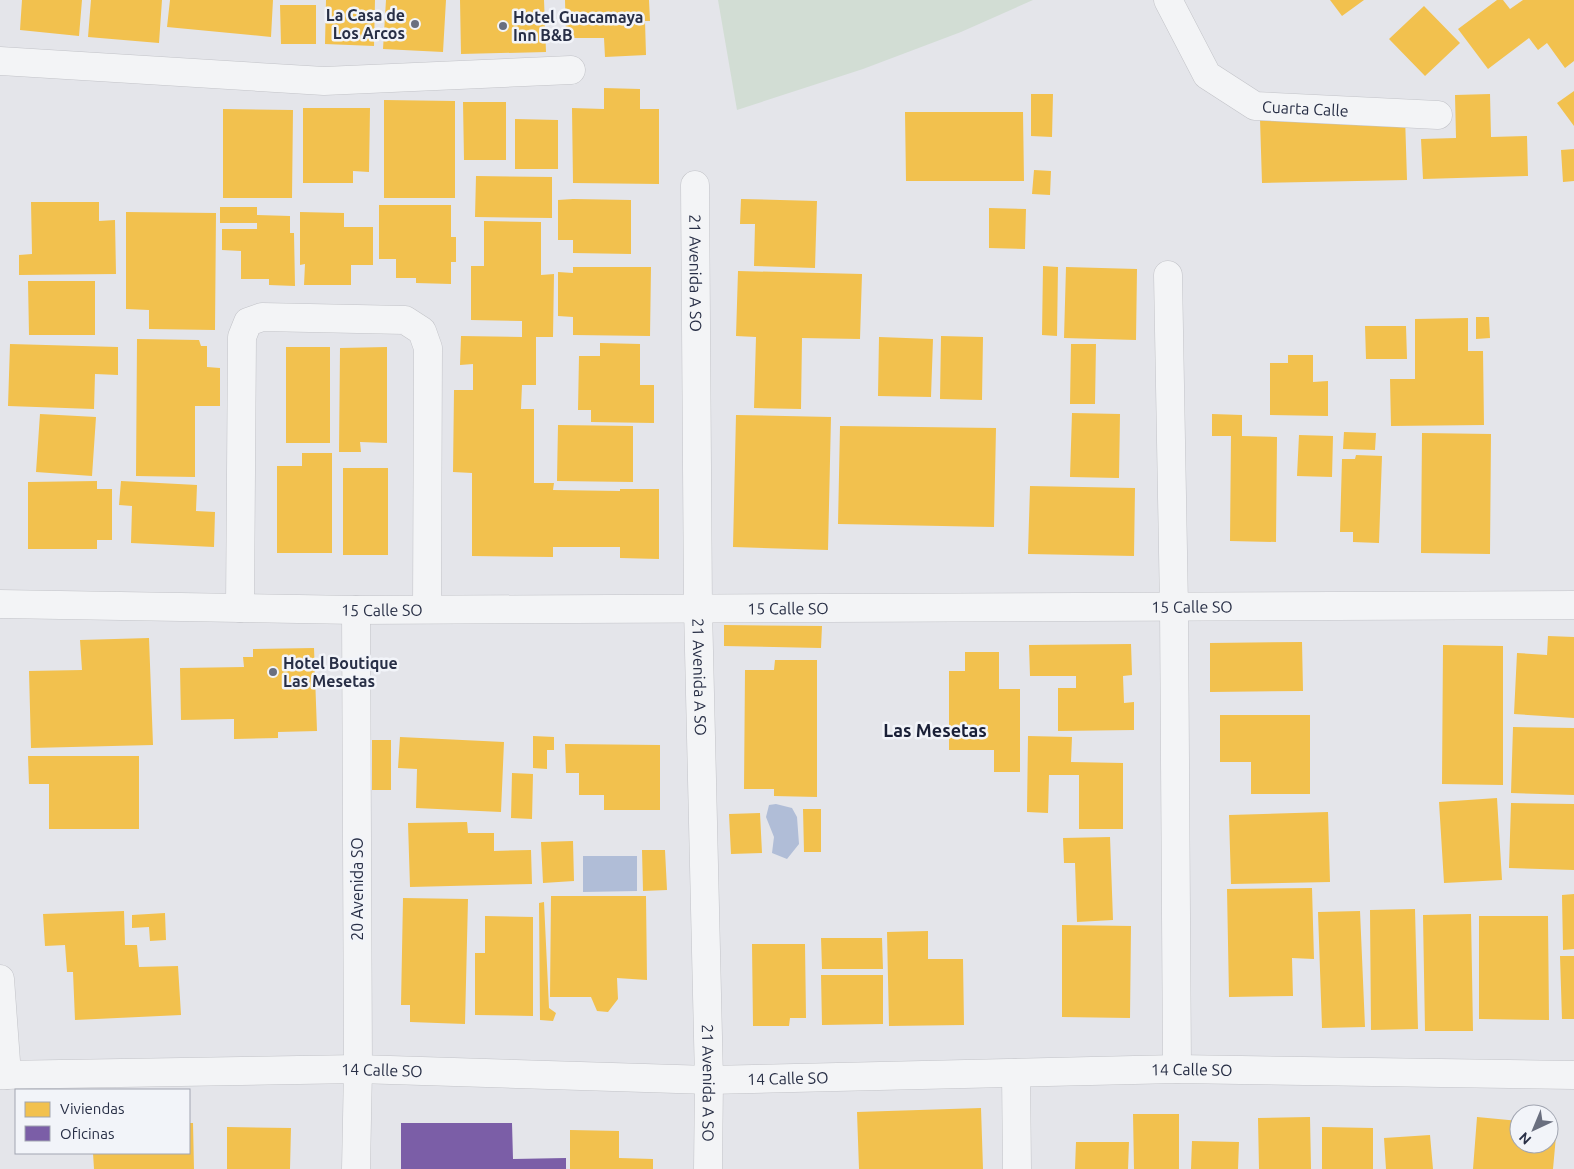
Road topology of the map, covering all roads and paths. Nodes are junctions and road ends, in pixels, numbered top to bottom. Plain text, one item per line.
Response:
1 (1168, 0) edge
2 (0, 61) edge
3 (571, 70) dead end
4 (1438, 115) dead end
5 (695, 185) dead end
6 (1168, 275) dead end
7 (0, 604) edge
8 (1574, 605) edge
9 (1174, 607) junction
10 (240, 608) junction
11 (698, 608) junction
12 (427, 609) junction
13 (356, 610) junction
14 (0, 979) edge
15 (358, 1069) junction
16 (1176, 1069) junction
17 (1016, 1073) junction
18 (3, 1075) edge
19 (1574, 1075) edge
20 (710, 1080) junction
21 (356, 1169) edge
22 (708, 1169) edge
23 (1017, 1169) edge

1 - 4 street, Cuarta Calle
2 - 3 street
5 - 11 street, 21 Avenida A SO
6 - 9 street
7 - 10 street, 15 Calle SO
8 - 9 street, 15 Calle SO
9 - 11 street, 15 Calle SO
9 - 16 street
10 - 12 street
10 - 13 street, 15 Calle SO
11 - 12 street, 15 Calle SO
11 - 20 street, 21 Avenida A SO
12 - 13 street, 15 Calle SO
13 - 15 street, 20 Avenida SO
14 - 18 street
15 - 18 street, 14 Calle SO
15 - 20 street, 14 Calle SO
15 - 21 street, 20 Avenida SO
16 - 17 street, 14 Calle SO
16 - 19 street, 14 Calle SO
17 - 20 street, 14 Calle SO
17 - 23 street
20 - 22 street, 21 Avenida A SO

